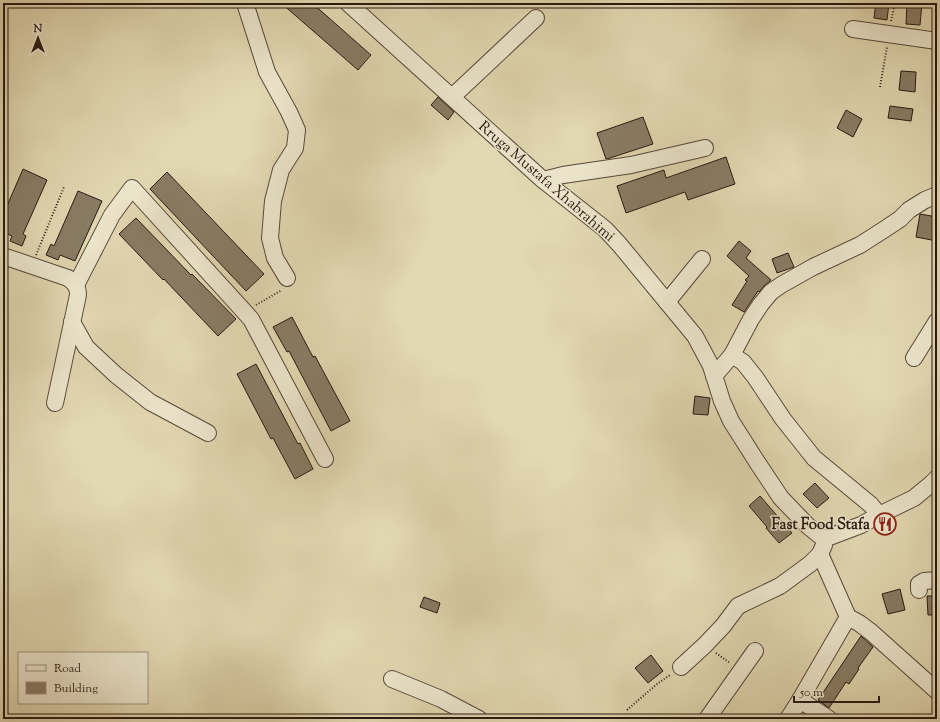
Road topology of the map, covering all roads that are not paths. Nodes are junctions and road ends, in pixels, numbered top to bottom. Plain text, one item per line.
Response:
1 (245, 3) edge
2 (348, 3) edge
3 (536, 18) dead end
4 (853, 29) dead end
5 (937, 41) edge
6 (452, 97) junction
7 (705, 148) dead end
8 (543, 180) junction
9 (937, 195) edge
10 (3, 256) edge
11 (702, 259) dead end
12 (79, 280) junction
13 (286, 284) road end
14 (667, 302) junction
15 (937, 321) edge
16 (72, 322) junction
17 (732, 355) junction
18 (914, 358) dead end
19 (714, 376) junction
20 (55, 403) dead end
21 (208, 433) dead end
22 (325, 459) dead end
23 (937, 478) edge
24 (879, 514) junction
25 (822, 547) junction
26 (937, 580) edge
27 (919, 590) dead end
28 (848, 617) junction
29 (755, 651) dead end
30 (681, 667) road end
31 (392, 679) dead end
32 (937, 691) edge
33 (800, 700) junction
34 (479, 719) edge
35 (707, 719) edge
36 (788, 719) edge
37 (828, 719) edge

1 - 13 street
2 - 6 street, Rruga Mustafa Xhabrahimi
3 - 6 street
4 - 5 street
6 - 8 street, Rruga Mustafa Xhabrahimi
7 - 8 street
8 - 14 street, Rruga Mustafa Xhabrahimi
9 - 17 street
10 - 12 street
11 - 14 street
12 - 16 street
12 - 22 street
14 - 19 street, Rruga Mustafa Xhabrahimi
15 - 18 street
16 - 20 street
16 - 21 street
17 - 19 street
17 - 24 street
19 - 25 street, Rruga Mustafa Xhabrahimi
23 - 24 street
24 - 25 street
25 - 28 street
25 - 30 street
26 - 27 street
28 - 32 street
28 - 33 street
29 - 35 street
31 - 34 street
33 - 36 street
33 - 37 street

